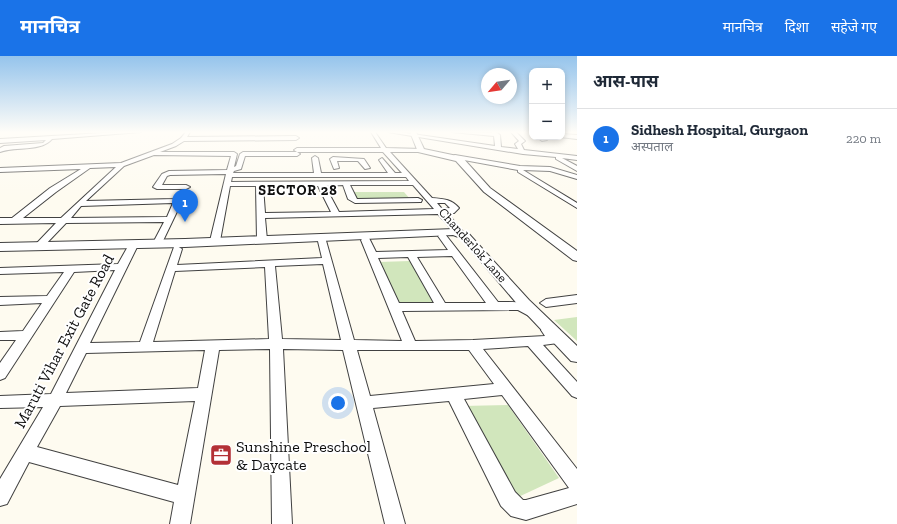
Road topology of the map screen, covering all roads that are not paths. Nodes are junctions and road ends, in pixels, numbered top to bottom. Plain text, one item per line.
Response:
1 (150, 154) joint
2 (297, 154) edge
3 (331, 154) edge
4 (388, 154) edge
5 (440, 154) edge
6 (542, 154) edge
7 (554, 155) junction
8 (297, 157) junction
9 (455, 157) junction
10 (315, 158) dead end
11 (577, 158) edge
12 (382, 160) dead end
13 (122, 165) junction
14 (89, 166) junction
15 (388, 168) junction
16 (0, 170) edge
17 (577, 170) edge
18 (520, 171) dead end
19 (559, 171) junction
20 (230, 172) junction
21 (317, 172) junction
22 (192, 173) junction
23 (298, 175) junction
24 (393, 175) junction
25 (408, 175) junction
26 (577, 177) edge
27 (346, 183) junction
28 (414, 183) junction
29 (228, 184) junction
30 (259, 184) junction
31 (321, 184) junction
32 (186, 187) junction
33 (418, 200) dead end
34 (432, 200) junction
35 (178, 201) junction
36 (79, 204) junction
37 (577, 206) edge
38 (442, 211) junction
39 (336, 214) junction
40 (260, 216) junction
41 (169, 219) junction
42 (62, 220) junction
43 (0, 221) edge
44 (14, 221) junction
45 (460, 233) junction
46 (442, 236) dead end
47 (321, 237) junction
48 (262, 240) junction
49 (366, 240) dead end
50 (215, 241) junction
51 (134, 243) junction
52 (158, 243) junction
53 (40, 245) junction
54 (0, 247) edge
55 (177, 249) dead end
56 (455, 253) junction
57 (411, 254) junction
58 (372, 255) junction
59 (577, 257) edge
60 (328, 261) junction
61 (270, 263) junction
62 (122, 267) junction
63 (172, 268) junction
64 (71, 269) junction
65 (0, 271) edge
66 (52, 299) junction
67 (577, 299) edge
68 (0, 301) edge
69 (546, 303) dead end
70 (441, 306) junction
71 (495, 306) junction
72 (394, 307) junction
73 (28, 335) junction
74 (0, 336) edge
75 (532, 342) junction
76 (276, 344) junction
77 (213, 345) junction
78 (350, 345) junction
79 (473, 345) junction
80 (411, 346) junction
81 (145, 347) junction
82 (81, 348) junction
83 (577, 356) edge
84 (0, 374) edge
85 (506, 389) junction
86 (577, 392) edge
87 (205, 394) junction
88 (453, 394) junction
89 (55, 400) junction
90 (0, 402) edge
91 (363, 403) junction
92 (24, 452) junction
93 (577, 484) edge
94 (577, 495) edge
95 (186, 496) junction
96 (0, 497) edge
97 (180, 524) edge
98 (282, 524) edge
99 (395, 524) edge

1 - 13 street
1 - 20 street
2 - 8 street
3 - 8 street
4 - 25 street, Chanderlok Lane
5 - 9 street
6 - 7 street
7 - 11 street
7 - 17 street
8 - 20 street
8 - 23 street
9 - 19 street
9 - 59 street
10 - 21 street
12 - 15 street
13 - 14 street
13 - 36 street
14 - 16 street
14 - 44 street
15 - 21 street
15 - 24 street
17 - 19 street
18 - 37 street
19 - 26 street
20 - 22 street
20 - 23 street
20 - 29 street
21 - 23 street
21 - 24 street
22 - 32 street
22 - 32 street
24 - 25 street
25 - 28 street, Chanderlok Lane
27 - 28 street
27 - 31 street
27 - 33 street
28 - 34 street, Chanderlok Lane
29 - 30 street
29 - 50 street
30 - 31 street
30 - 40 street
31 - 39 street
32 - 35 street
34 - 38 street, Chanderlok Lane
34 - 38 street
35 - 36 street
35 - 41 street
36 - 42 street
38 - 39 street
38 - 45 street, Chanderlok Lane
39 - 40 street
40 - 48 street
41 - 42 street
41 - 52 street
42 - 44 street
42 - 53 street
43 - 44 street
45 - 47 street
45 - 83 street, Chanderlok Lane
46 - 56 street
47 - 48 street
47 - 60 street
48 - 50 street
49 - 58 street
50 - 52 street
51 - 52 street
51 - 53 street
51 - 62 street, Maruti Vihar Exit Gate Road
53 - 54 street
55 - 63 street
56 - 57 street
56 - 71 street
57 - 58 street
57 - 70 street
58 - 72 street
60 - 61 street
60 - 78 street
61 - 63 street
61 - 76 street
62 - 64 street
62 - 82 street, Maruti Vihar Exit Gate Road
63 - 81 street
64 - 65 street
64 - 66 street
66 - 68 street
66 - 73 street
67 - 69 street
70 - 71 street
70 - 72 street
71 - 75 street
72 - 80 street
73 - 74 street
73 - 84 street
75 - 79 street
75 - 86 street
76 - 77 street
76 - 78 street
76 - 98 street
77 - 81 street
77 - 87 street
78 - 80 street
78 - 91 street
79 - 80 street
79 - 85 street
81 - 82 street
82 - 89 street, Maruti Vihar Exit Gate Road
85 - 88 street
85 - 93 street
87 - 89 street
87 - 95 street
88 - 91 street
88 - 94 street
89 - 90 street
89 - 92 street, Maruti Vihar Exit Gate Road
91 - 99 street
92 - 95 street
92 - 96 street, Maruti Vihar Exit Gate Road
95 - 97 street

